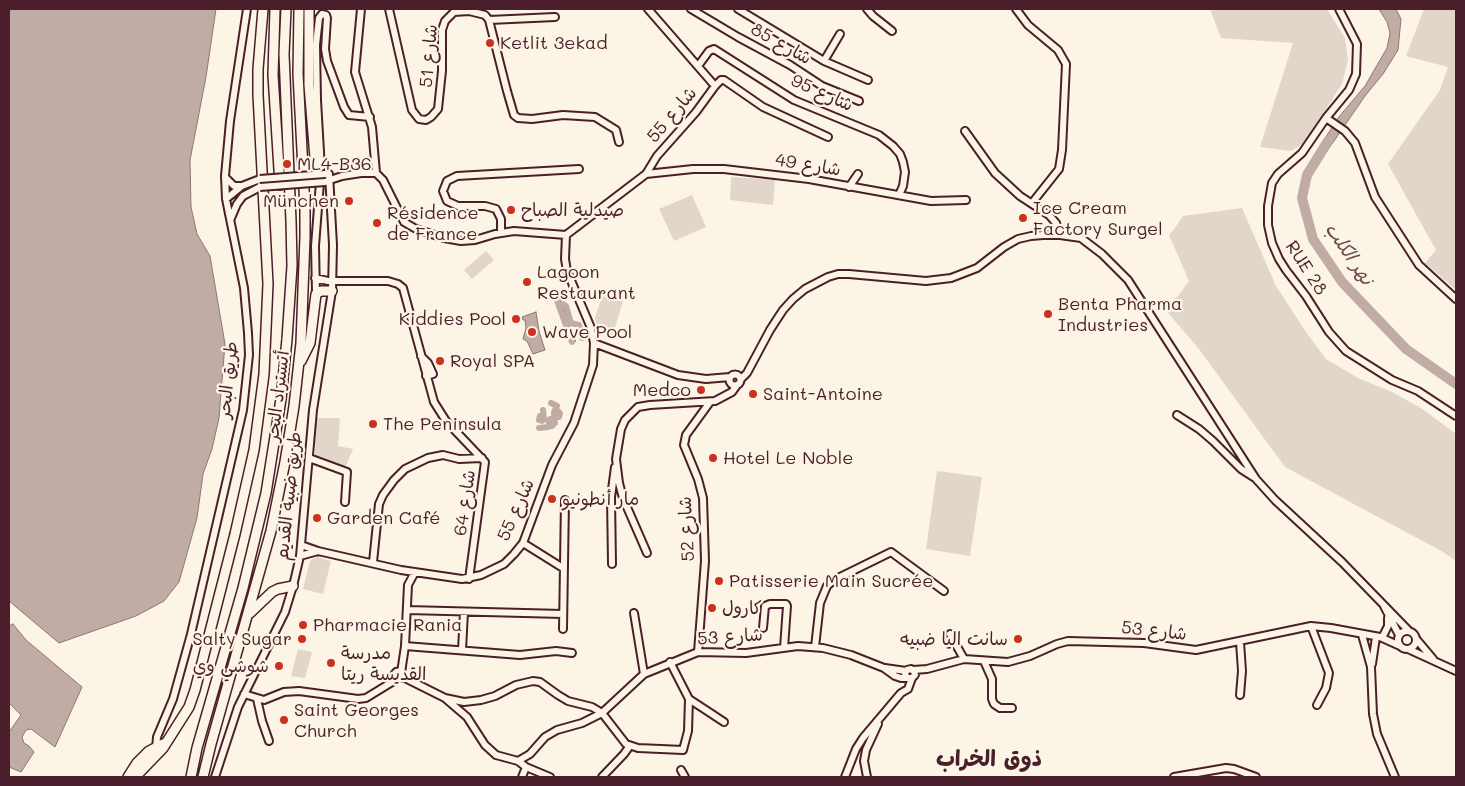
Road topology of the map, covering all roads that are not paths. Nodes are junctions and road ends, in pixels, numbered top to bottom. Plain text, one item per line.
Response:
1 (247, 9) edge
2 (263, 9) edge
3 (275, 9) edge
4 (286, 9) edge
5 (299, 9) edge
6 (309, 9) edge
7 (360, 9) edge
8 (389, 9) edge
9 (648, 9) edge
10 (690, 9) edge
11 (738, 9) edge
12 (868, 9) edge
13 (1016, 9) edge
14 (1339, 9) edge
15 (555, 17) dead end
16 (489, 20) junction
17 (892, 31) dead end
18 (840, 34) dead end
19 (824, 61) junction
20 (698, 66) junction
21 (868, 80) dead end
22 (715, 86) junction
23 (858, 101) dead end
24 (370, 117) junction
25 (1326, 118) junction
26 (964, 131) dead end
27 (828, 137) dead end
28 (619, 142) dead end
29 (579, 169) dead end
30 (376, 173) junction
31 (646, 174) junction
32 (858, 174) dead end
33 (225, 177) junction
34 (324, 178) junction
35 (280, 182) junction
36 (242, 186) junction
37 (849, 187) junction
38 (899, 195) junction
39 (226, 199) junction
40 (966, 200) dead end
41 (1032, 204) junction
42 (230, 222) junction
43 (501, 232) junction
44 (566, 235) junction
45 (1060, 235) junction
46 (315, 278) junction
47 (332, 281) junction
48 (332, 291) junction
49 (316, 293) junction
50 (1456, 299) edge
51 (594, 343) junction
52 (299, 363) junction
53 (735, 380) junction
54 (710, 402) junction
55 (1177, 416) dead end
56 (1456, 416) edge
57 (310, 458) junction
58 (482, 458) junction
59 (616, 459) junction
60 (1256, 478) junction
61 (565, 500) dead end
62 (346, 502) dead end
63 (523, 543) junction
64 (301, 545) junction
65 (318, 552) junction
66 (647, 553) dead end
67 (300, 556) junction
68 (373, 562) junction
69 (612, 564) dead end
70 (563, 568) junction
71 (401, 570) junction
72 (415, 572) junction
73 (469, 579) junction
74 (408, 585) junction
75 (293, 586) junction
76 (944, 591) dead end
77 (1384, 605) junction
78 (407, 610) junction
79 (464, 612) junction
80 (634, 613) dead end
81 (563, 614) junction
82 (1387, 614) junction
83 (248, 615) junction
84 (1311, 626) junction
85 (763, 628) dead end
86 (563, 629) dead end
87 (1409, 631) junction
88 (950, 634) dead end
89 (1362, 634) junction
90 (701, 636) junction
91 (1399, 636) junction
92 (1380, 637) junction
93 (1417, 640) junction
94 (1240, 642) junction
95 (405, 646) junction
96 (1400, 646) junction
97 (815, 647) junction
98 (784, 648) junction
99 (1408, 649) junction
100 (462, 650) junction
101 (698, 652) junction
102 (706, 652) junction
103 (572, 653) dead end
104 (964, 659) junction
105 (1434, 660) junction
106 (984, 661) junction
107 (670, 662) junction
108 (1371, 667) junction
109 (884, 668) junction
110 (1456, 670) edge
111 (644, 674) junction
112 (398, 675) junction
113 (909, 676) junction
114 (901, 693) junction
115 (244, 694) junction
116 (1240, 695) dead end
117 (445, 698) junction
118 (257, 699) junction
119 (689, 699) junction
120 (1317, 705) dead end
121 (1012, 708) dead end
122 (602, 713) junction
123 (879, 720) junction
124 (724, 722) dead end
125 (269, 741) dead end
126 (629, 746) junction
127 (156, 750) junction
128 (518, 761) junction
129 (141, 765) junction
130 (526, 767) junction
131 (681, 770) dead end
132 (128, 777) edge
133 (135, 777) edge
134 (191, 777) edge
135 (203, 777) edge
136 (215, 777) edge
137 (522, 777) edge
138 (550, 777) edge
139 (602, 777) edge
140 (685, 777) edge
141 (845, 777) edge
142 (867, 777) edge
143 (1178, 777) edge
144 (1256, 777) edge
145 (1395, 777) edge

1 - 33 street, طريق البحر
2 - 127 highway, طريق البحر
3 - 35 highway
4 - 134 highway, أتستراد البحر
5 - 52 highway, أتستراد البحر
6 - 34 highway
7 - 24 street
8 - 16 street, شارع 51
9 - 20 street, شارع 55
10 - 23 street, شارع 85
11 - 19 street
12 - 17 street
13 - 41 street
14 - 25 street, RUE 28
15 - 16 street
16 - 28 street
18 - 19 street
19 - 21 street
20 - 22 street, شارع 55
20 - 38 street, شارع 95
22 - 27 street
22 - 31 street, شارع 55
24 - 30 street
24 - 46 street
25 - 50 street
25 - 56 street, RUE 28
26 - 41 street
29 - 43 street
30 - 34 street
30 - 43 street
31 - 37 street, شارع 49
31 - 44 street
32 - 37 street
33 - 36 street
33 - 39 street, طريق البحر
34 - 35 street, bridge
34 - 47 street, طريق ضبية القديم
35 - 36 street, bridge
35 - 42 street, bridge
36 - 39 street
37 - 38 street, شارع 49
38 - 40 street, شارع 49
39 - 42 street, طريق البحر
41 - 45 street
42 - 127 street, طريق البحر
43 - 44 street
44 - 51 street, شارع 55
45 - 53 street
45 - 60 street
46 - 47 street
46 - 49 street
47 - 48 street, طريق ضبية القديم
47 - 58 street, شارع 64
48 - 49 highway
48 - 57 street, طريق ضبية القديم
49 - 52 highway
51 - 53 street
51 - 63 street, شارع 55
52 - 83 highway, أتستراد البحر
53 - 54 street
54 - 59 street
54 - 90 street, شارع 52
55 - 60 street
57 - 62 street
57 - 64 street, طريق ضبية القديم
58 - 68 street
58 - 73 street, شارع 64
59 - 66 street
59 - 69 street
60 - 77 street
61 - 70 street
63 - 70 street
63 - 73 street, شارع 55
64 - 65 street, شارع 55
64 - 67 street, طريق ضبية القديم
65 - 67 street, شارع 55
65 - 68 street, شارع 55
67 - 75 street, طريق ضبية القديم
68 - 71 street, شارع 55
70 - 81 street
71 - 72 street, شارع 55
71 - 74 street
72 - 73 street, شارع 55
72 - 74 street
74 - 78 street
75 - 83 highway
75 - 115 street, طريق ضبية القديم
76 - 97 street
77 - 82 street
77 - 87 street
78 - 79 street
78 - 95 street
79 - 81 street
79 - 100 street
80 - 111 street
81 - 86 street
82 - 91 street
82 - 92 street
83 - 135 highway, أتستراد البحر
84 - 89 street, شارع 53
84 - 94 street, شارع 53
84 - 120 street
85 - 98 street
87 - 91 street
87 - 93 street
88 - 104 street
89 - 92 street, شارع 53
89 - 108 street
90 - 101 street, شارع 52
90 - 102 street, شارع 52
91 - 92 street
91 - 96 street
92 - 96 street
92 - 108 street
93 - 99 street
93 - 105 street
94 - 106 street, شارع 53
94 - 116 street
95 - 100 street
95 - 112 street
96 - 99 street
97 - 98 street, شارع 53
97 - 109 street, شارع 53
98 - 102 street, شارع 53
99 - 105 street
100 - 103 street
101 - 102 street, شارع 53
101 - 107 street, شارع 53
104 - 106 street, شارع 53
104 - 113 street, شارع 53
105 - 110 street
106 - 121 street
107 - 111 street, شارع 53
107 - 119 street
108 - 145 street
109 - 113 street, شارع 53
109 - 113 street, شارع 53
111 - 122 street, شارع 53
112 - 117 street
112 - 118 street
113 - 114 street
113 - 114 street
114 - 123 street
115 - 118 street
115 - 136 street, طريق ضبية القديم
117 - 122 street
117 - 128 street
118 - 125 street
119 - 124 street
119 - 126 street
122 - 126 street
122 - 128 street, شارع 53
123 - 141 street
123 - 142 street
126 - 139 street
127 - 129 highway
128 - 130 street
129 - 132 highway
129 - 133 highway
130 - 137 street
130 - 138 street
131 - 140 street
143 - 144 street

